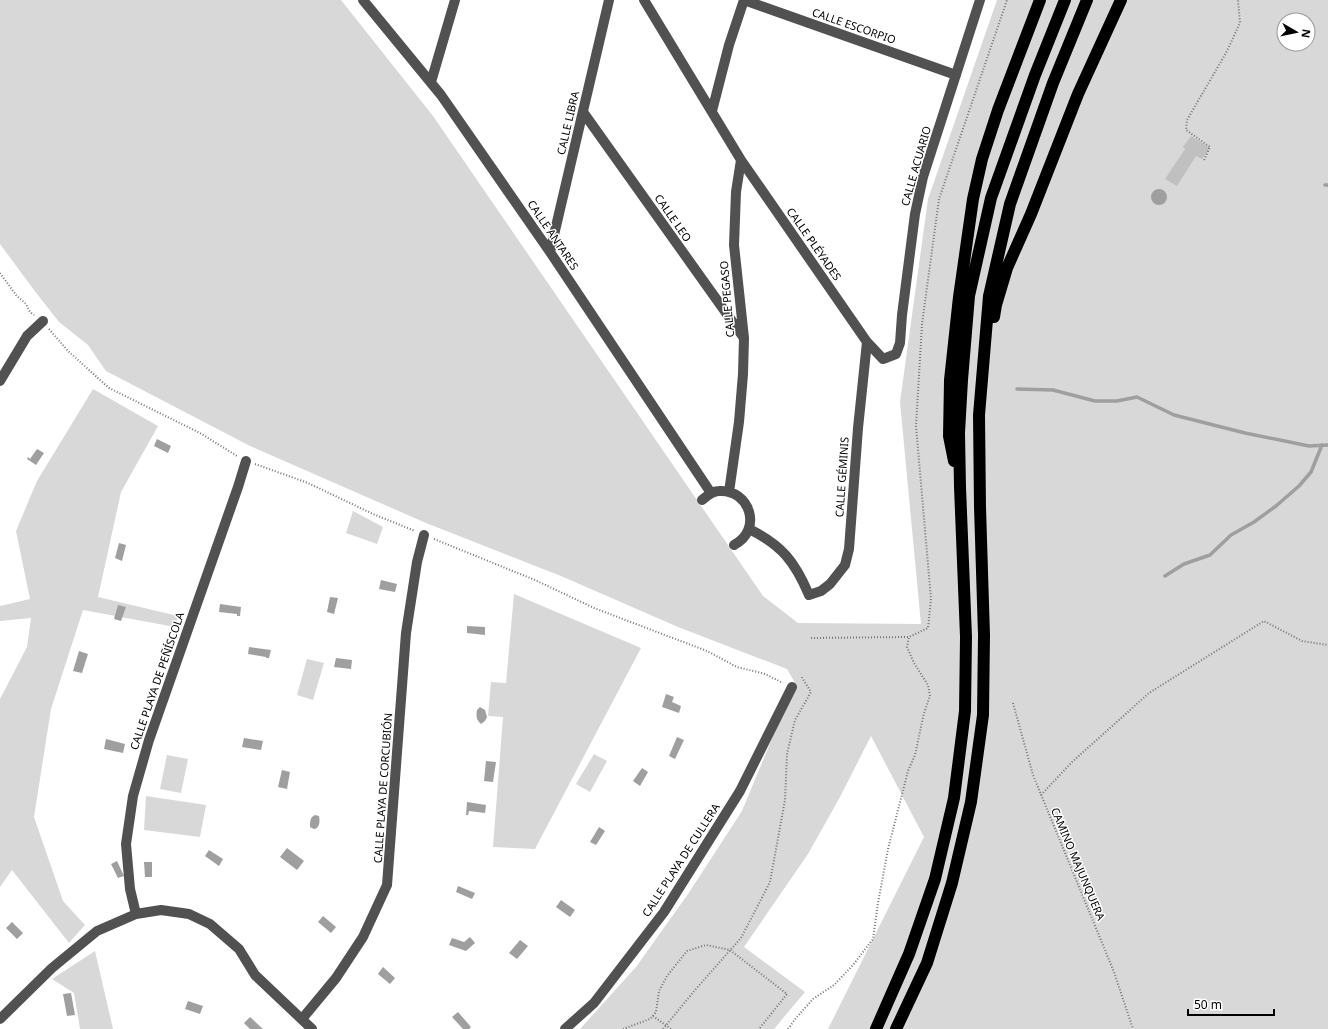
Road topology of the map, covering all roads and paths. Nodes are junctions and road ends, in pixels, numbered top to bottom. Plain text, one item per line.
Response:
1 (363, 0) edge
2 (455, 0) edge
3 (609, 0) edge
4 (644, 0) edge
5 (744, 0) edge
6 (980, 0) edge
7 (1007, 0) edge
8 (1040, 0) edge
9 (1065, 0) edge
10 (1087, 0) edge
11 (1121, 0) edge
12 (1238, 0) edge
13 (956, 75) junction
14 (430, 82) junction
15 (712, 111) junction
16 (584, 112) junction
17 (741, 160) junction
18 (1204, 160) dead end
19 (550, 252) junction
20 (0, 273) edge
21 (42, 322) junction
22 (744, 338) junction
23 (867, 342) junction
24 (0, 381) edge
25 (979, 415) junction
26 (246, 461) junction
27 (960, 487) junction
28 (729, 492) junction
29 (711, 493) junction
30 (702, 500) dead end
31 (749, 529) junction
32 (424, 535) junction
33 (734, 545) dead end
34 (909, 637) junction
35 (811, 638) dead end
36 (1328, 645) edge
37 (801, 676) dead end
38 (789, 686) joint
39 (1013, 703) dead end
40 (1041, 795) junction
41 (136, 914) junction
42 (730, 950) junction
43 (653, 1016) junction
44 (0, 1019) edge
45 (302, 1019) junction
46 (667, 1026) junction
47 (312, 1029) edge
48 (565, 1029) edge
49 (623, 1029) edge
50 (663, 1029) edge
51 (671, 1029) edge
52 (759, 1029) edge
53 (788, 1029) edge
54 (876, 1029) edge
55 (896, 1029) edge
56 (1133, 1029) edge

1 - 14 street, CALLE ANTARES
2 - 14 street
3 - 16 street, CALLE LIBRA
4 - 15 street
5 - 13 street, CALLE ESCORPIO
5 - 15 street
6 - 13 street, CALLE ACUARIO
7 - 34 path
8 - 27 highway
9 - 27 highway
10 - 25 highway
11 - 25 highway
12 - 18 path
13 - 23 street, CALLE ACUARIO
14 - 19 street, CALLE ANTARES
15 - 17 street
16 - 19 street, CALLE LIBRA
16 - 22 street, CALLE LEO
17 - 22 street, CALLE PEGASO
17 - 23 street, CALLE PLÉYADES
19 - 29 street, CALLE ANTARES
20 - 21 path
21 - 24 street
21 - 26 path
22 - 28 street, CALLE PEGASO
23 - 31 street, CALLE GÉMINIS
25 - 55 highway
26 - 32 path
26 - 41 street, CALLE PLAYA DE PEÑÍSCOLA
27 - 54 highway
28 - 29 street
28 - 31 street
29 - 30 street
31 - 33 street
32 - 38 path
32 - 45 street, CALLE PLAYA DE CORCUBIÓN
34 - 35 path
34 - 53 path
36 - 40 path
37 - 42 path
38 - 48 street, CALLE PLAYA DE CULLERA
39 - 40 path, CAMINO MAJUNQUERA
40 - 56 path, CAMINO MAJUNQUERA
41 - 44 street
41 - 45 street
42 - 43 path
42 - 46 path
42 - 52 path
43 - 46 path
43 - 49 path
45 - 47 street
46 - 50 path
46 - 51 path

